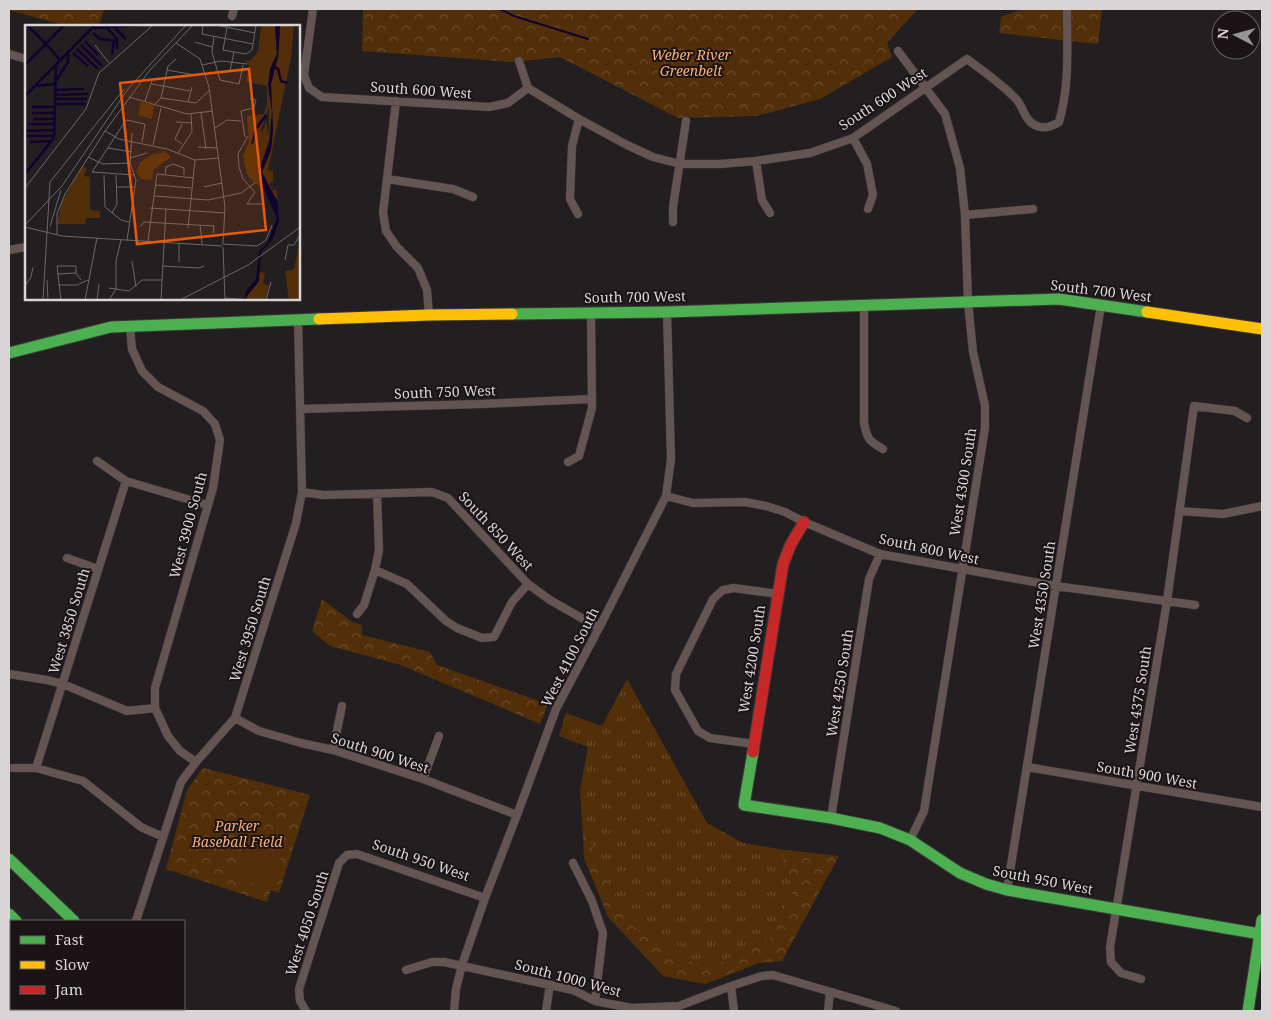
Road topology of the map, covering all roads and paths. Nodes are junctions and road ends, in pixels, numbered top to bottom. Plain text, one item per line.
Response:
1 (313, 9) edge
2 (1067, 9) edge
3 (898, 51) dead end
4 (9, 54) edge
5 (25, 59) edge
6 (519, 61) dead end
7 (528, 88) junction
8 (925, 88) junction
9 (396, 101) junction
10 (579, 119) junction
11 (686, 121) dead end
12 (853, 138) junction
13 (756, 161) junction
14 (680, 164) junction
15 (387, 179) junction
16 (473, 197) dead end
17 (868, 209) dead end
18 (1033, 209) dead end
19 (770, 213) dead end
20 (578, 214) dead end
21 (965, 215) junction
22 (673, 222) dead end
23 (25, 247) edge
24 (9, 250) edge
25 (968, 302) junction
26 (864, 305) junction
27 (1101, 305) junction
28 (667, 312) junction
29 (591, 313) junction
30 (429, 315) junction
31 (298, 320) junction
32 (130, 326) junction
33 (1262, 329) edge
34 (9, 353) edge
35 (592, 399) junction
36 (300, 409) junction
37 (1247, 418) dead end
38 (884, 449) dead end
39 (97, 461) dead end
40 (568, 462) dead end
41 (126, 481) junction
42 (302, 492) junction
43 (377, 494) junction
44 (666, 496) junction
45 (208, 505) junction
46 (1262, 506) edge
47 (1179, 511) junction
48 (804, 522) junction
49 (880, 554) junction
50 (67, 558) dead end
51 (98, 569) junction
52 (375, 570) junction
53 (963, 570) junction
54 (528, 584) junction
55 (1056, 586) junction
56 (778, 594) junction
57 (1167, 601) junction
58 (1195, 605) dead end
59 (357, 614) dead end
60 (599, 628) junction
61 (9, 674) edge
62 (62, 684) junction
63 (342, 706) dead end
64 (155, 708) junction
65 (235, 718) junction
66 (439, 736) dead end
67 (754, 744) junction
68 (333, 750) junction
69 (196, 762) junction
70 (1027, 767) junction
71 (13, 768) dead end
72 (36, 768) junction
73 (423, 779) junction
74 (1136, 786) junction
75 (744, 804) joint
76 (1262, 807) edge
77 (517, 815) junction
78 (831, 818) junction
79 (164, 837) junction
80 (910, 840) junction
81 (347, 855) joint
82 (9, 859) edge
83 (573, 863) dead end
84 (1007, 890) junction
85 (485, 898) junction
86 (1116, 909) junction
87 (73, 920) edge
88 (136, 920) edge
89 (1262, 920) edge
90 (1260, 934) junction
91 (462, 965) junction
92 (406, 970) dead end
93 (1141, 979) dead end
94 (550, 984) junction
95 (730, 986) junction
96 (830, 992) junction
97 (595, 1001) junction
98 (632, 1010) edge
99 (306, 1011) edge
100 (454, 1011) edge
101 (546, 1011) edge
102 (734, 1011) edge
103 (828, 1011) edge
104 (896, 1011) edge
105 (1248, 1011) edge

1 - 9 street, South 600 West
2 - 8 street, South 600 West
3 - 8 street, West 4300 South
4 - 5 street
6 - 7 street
7 - 9 street, South 600 West
7 - 10 street, South 600 West
8 - 12 street, South 600 West
8 - 21 street, West 4300 South
9 - 15 street
10 - 14 street, South 600 West
10 - 20 street
11 - 14 street
12 - 13 street, South 600 West
12 - 17 street
13 - 14 street, South 600 West
13 - 19 street
14 - 22 street
15 - 16 street
15 - 30 street
18 - 21 street
21 - 25 street, West 4300 South
23 - 24 street
25 - 26 main road, South 700 West
25 - 27 main road, South 700 West
25 - 53 street, West 4300 South
26 - 28 main road, South 700 West
26 - 38 street
27 - 33 main road, South 700 West
27 - 55 street, West 4350 South
28 - 29 main road, South 700 West
28 - 44 street, West 4100 South
29 - 30 main road, South 700 West
29 - 35 street
30 - 31 main road, South 700 West
31 - 32 main road, South 700 West
31 - 36 street, West 3950 South
32 - 34 main road, South 700 West
32 - 45 street, West 3900 South
35 - 36 street, South 750 West
35 - 40 street
36 - 42 street, West 3950 South
37 - 47 street, West 4375 South
39 - 41 street
41 - 45 street
41 - 51 street, West 3850 South
42 - 43 street, South 850 West
42 - 65 street, West 3950 South
43 - 52 street
43 - 54 street, South 850 West
44 - 48 street, South 800 West
44 - 60 street, West 4100 South
45 - 64 street, West 3900 South
46 - 47 street
47 - 57 street, West 4375 South
48 - 49 street, South 800 West
48 - 56 main road, West 4200 South
49 - 53 street, South 800 West
49 - 78 street, West 4250 South
50 - 51 street
51 - 62 street, West 3850 South
52 - 54 street
52 - 59 street
53 - 55 street, South 800 West
53 - 80 street, West 4300 South
54 - 60 street, South 850 West
55 - 57 street, South 800 West
55 - 70 street, West 4350 South
56 - 67 main road, West 4200 South
56 - 67 street
57 - 58 street, South 800 West
57 - 74 street, West 4375 South
60 - 77 street, West 4100 South
61 - 62 street
62 - 64 street
62 - 72 street, West 3850 South
63 - 68 street
64 - 69 street
65 - 68 street, South 900 West
65 - 69 street, West 3950 South
66 - 73 street
67 - 75 main road, West 4200 South
68 - 73 street, South 900 West
69 - 79 street, West 3950 South
70 - 74 street, South 900 West
70 - 84 street, West 4350 South
71 - 72 street
72 - 79 street
73 - 77 street, South 900 West
74 - 76 street, South 900 West
74 - 86 street, West 4375 South
75 - 78 main road, South 950 West
77 - 85 street, West 4100 South
78 - 80 main road, South 950 West
79 - 88 street, West 3950 South
80 - 84 main road, South 950 West
81 - 85 street, South 950 West
81 - 99 street, West 4050 South
82 - 87 main road
83 - 97 street
84 - 86 main road, South 950 West
85 - 91 street, West 4100 South
86 - 90 main road, South 950 West
86 - 93 street, West 4375 South
89 - 90 main road
90 - 105 main road
91 - 92 street, South 1000 West
91 - 94 street, South 1000 West
91 - 100 street, West 4100 South
94 - 97 street, South 1000 West
94 - 101 street
95 - 96 street, South 1000 West
95 - 98 street, South 1000 West
95 - 102 street
96 - 103 street
96 - 104 street, South 1000 West
97 - 98 street, South 1000 West

